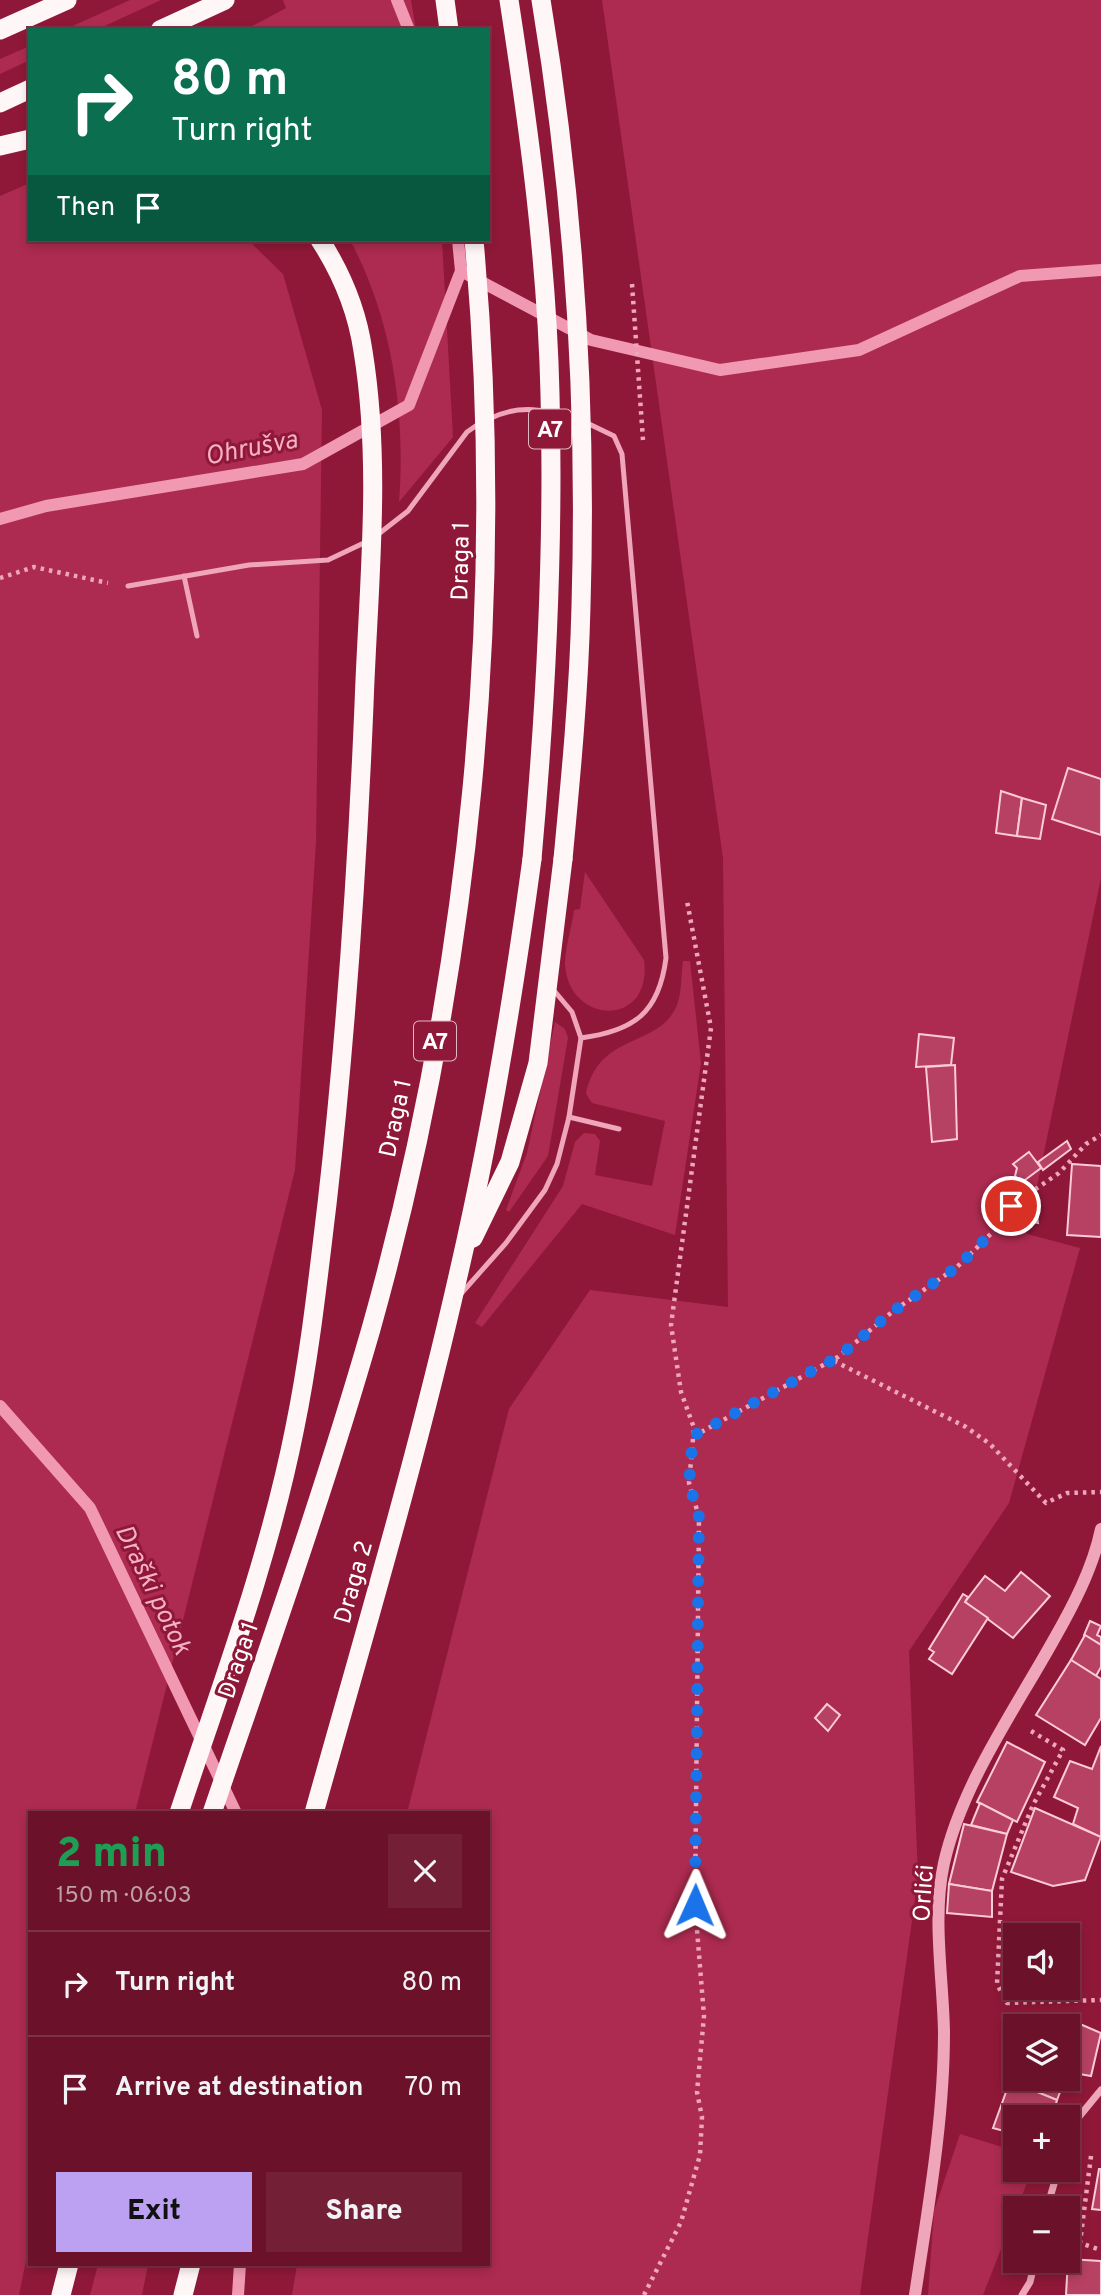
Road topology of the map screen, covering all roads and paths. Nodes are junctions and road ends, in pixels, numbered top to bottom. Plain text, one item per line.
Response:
1 (67, 0) edge
2 (225, 0) edge
3 (445, 0) edge
4 (509, 0) edge
5 (541, 0) edge
6 (164, 28) edge
7 (449, 28) edge
8 (0, 30) edge
9 (28, 90) edge
10 (0, 103) edge
11 (28, 139) edge
12 (0, 146) edge
13 (321, 242) edge
14 (474, 242) edge
15 (632, 284) dead end
16 (643, 446) dead end
17 (184, 576) junction
18 (0, 578) edge
19 (128, 586) joint
20 (197, 636) dead end
21 (687, 897) dead end
22 (548, 984) junction
23 (581, 1038) junction
24 (569, 1117) junction
25 (619, 1129) dead end
26 (1101, 1136) edge
27 (462, 1260) junction
28 (452, 1303) junction
29 (833, 1360) junction
30 (693, 1436) junction
31 (1101, 1492) edge
32 (1101, 1529) edge
33 (1009, 1718) junction
34 (180, 1811) edge
35 (213, 1811) edge
36 (315, 1811) edge
37 (1101, 2000) edge
38 (1101, 2090) edge
39 (1080, 2115) edge
40 (1092, 2152) dead end
41 (1101, 2250) edge
42 (68, 2266) edge
43 (190, 2266) edge
44 (1032, 2273) edge
45 (1030, 2283) junction
46 (61, 2295) edge
47 (183, 2295) edge
48 (644, 2295) edge
49 (915, 2295) edge
50 (1022, 2295) edge
51 (1033, 2295) edge

1 - 8 highway
2 - 6 highway
3 - 7 highway
4 - 27 highway, A7, bridge
5 - 22 highway, bridge
9 - 10 highway
11 - 12 highway
13 - 34 highway, bridge
14 - 35 highway, Draga 1 / A7, bridge
15 - 16 path
17 - 19 lane
17 - 20 lane
17 - 23 lane
18 - 19 path
21 - 30 path
22 - 23 lane
22 - 27 highway
23 - 24 lane
24 - 25 lane
24 - 28 lane
26 - 29 path
27 - 28 highway, A7
28 - 36 highway, Draga 2 / A7
29 - 30 path
29 - 31 path
30 - 48 path
32 - 33 street, Orlići
33 - 37 path
33 - 49 street, Orlići
38 - 39 street
40 - 41 path
42 - 46 highway
43 - 47 highway
44 - 45 street
45 - 50 street
45 - 51 street

